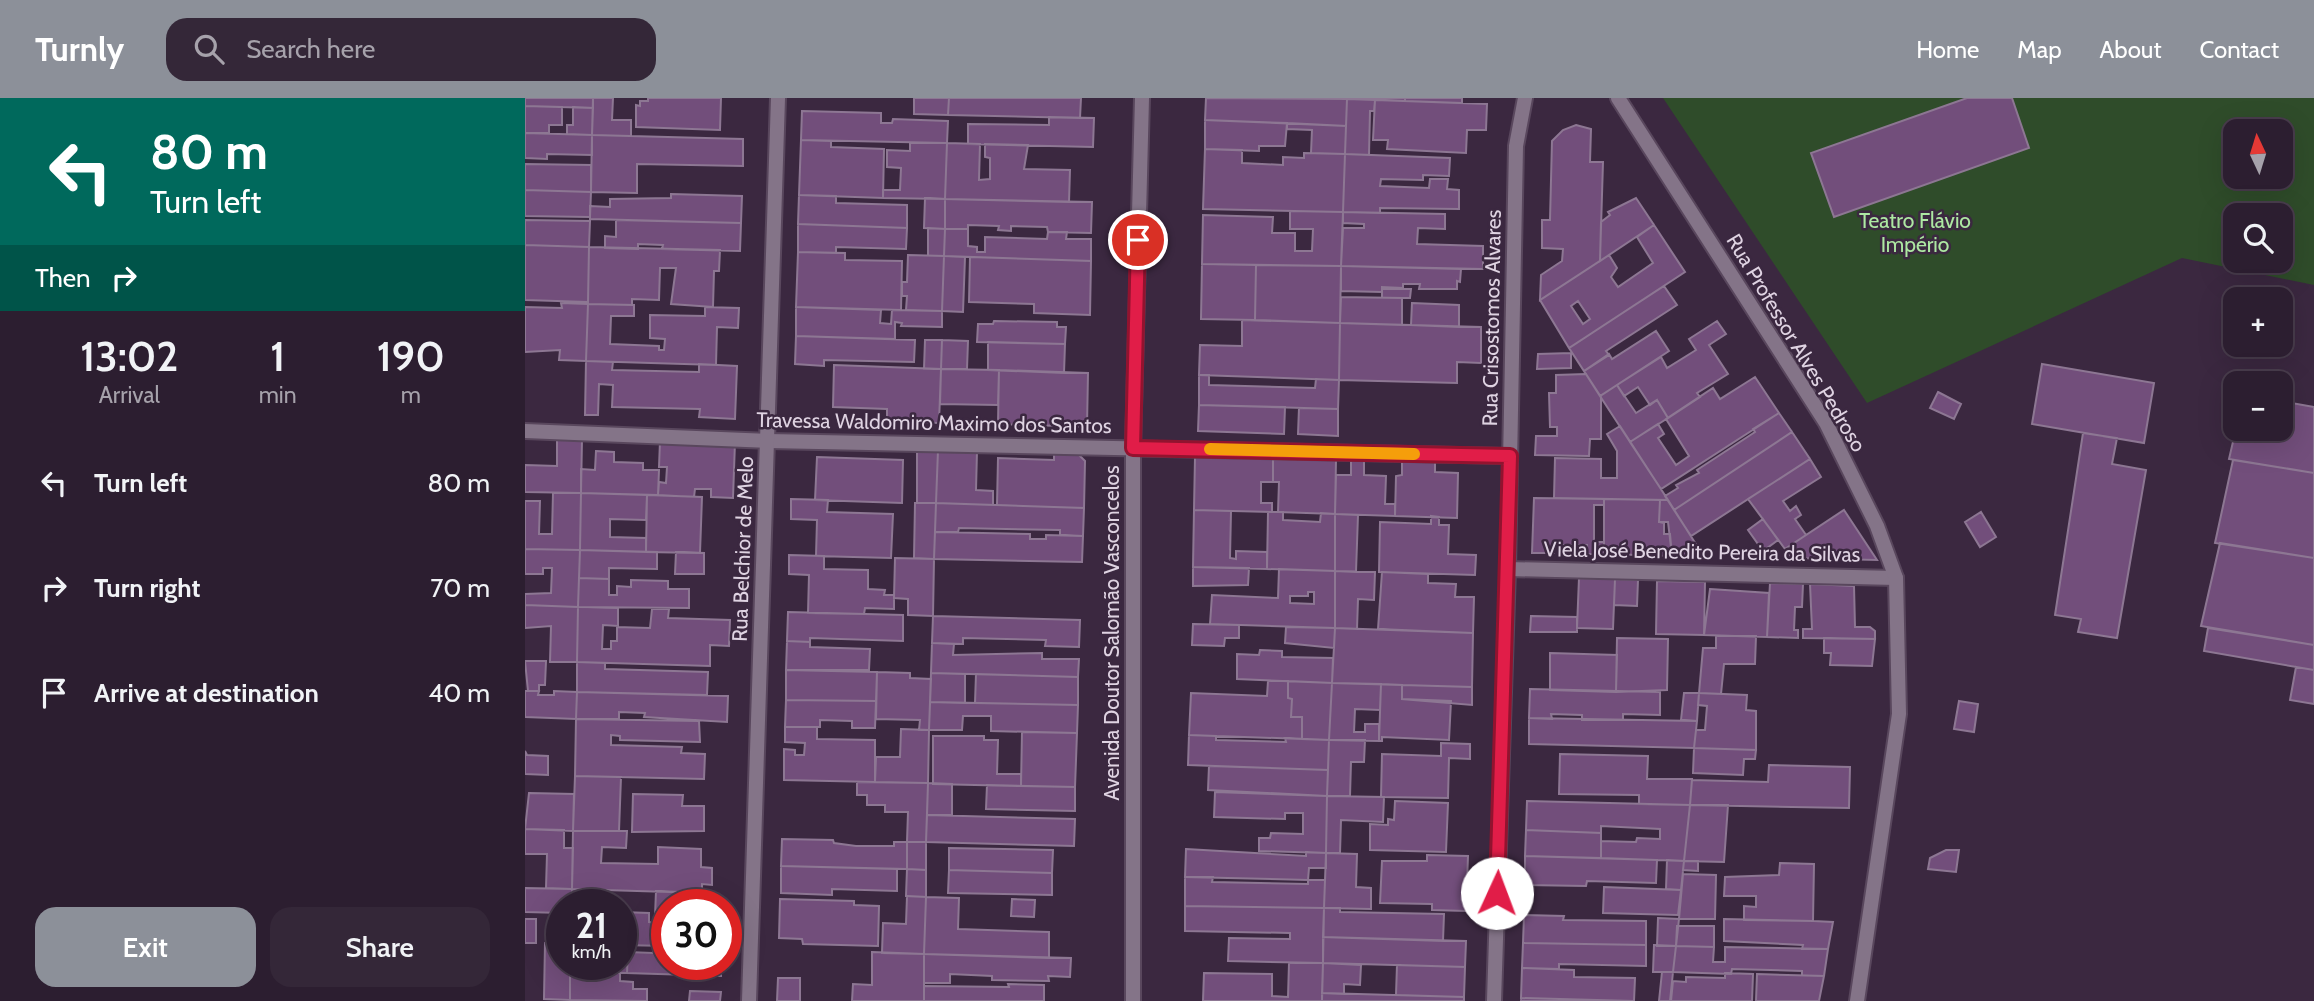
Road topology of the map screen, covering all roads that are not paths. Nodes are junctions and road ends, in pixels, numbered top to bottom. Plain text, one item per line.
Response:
1 (778, 98) edge
2 (1142, 98) edge
3 (1525, 98) edge
4 (1618, 98) edge
5 (525, 432) edge
6 (768, 441) junction
7 (1133, 448) junction
8 (1510, 456) junction
9 (1508, 569) junction
10 (1896, 578) junction
11 (749, 1001) edge
12 (1133, 1001) edge
13 (1494, 1001) edge
14 (1857, 1001) edge

1 - 6 street, Rua Belchior de Melo
2 - 7 street, Avenida Doutor Salomão Vasconcelos
3 - 8 street, Rua Crisostomos Alvares
4 - 10 street, Rua Professor Alves Pedroso
5 - 6 street, Travessa Waldomiro Maximo dos Santos
6 - 7 street, Travessa Waldomiro Maximo dos Santos
6 - 11 street, Rua Belchior de Melo
7 - 8 street, Travessa Waldomiro Maximo dos Santos
7 - 12 street, Avenida Doutor Salomão Vasconcelos
8 - 9 street, Rua Crisostomos Alvares
9 - 10 street, Viela José Benedito Pereira da Silvas
9 - 13 street, Rua Crisostomos Alvares
10 - 14 street, Rua Professor Alves Pedroso

